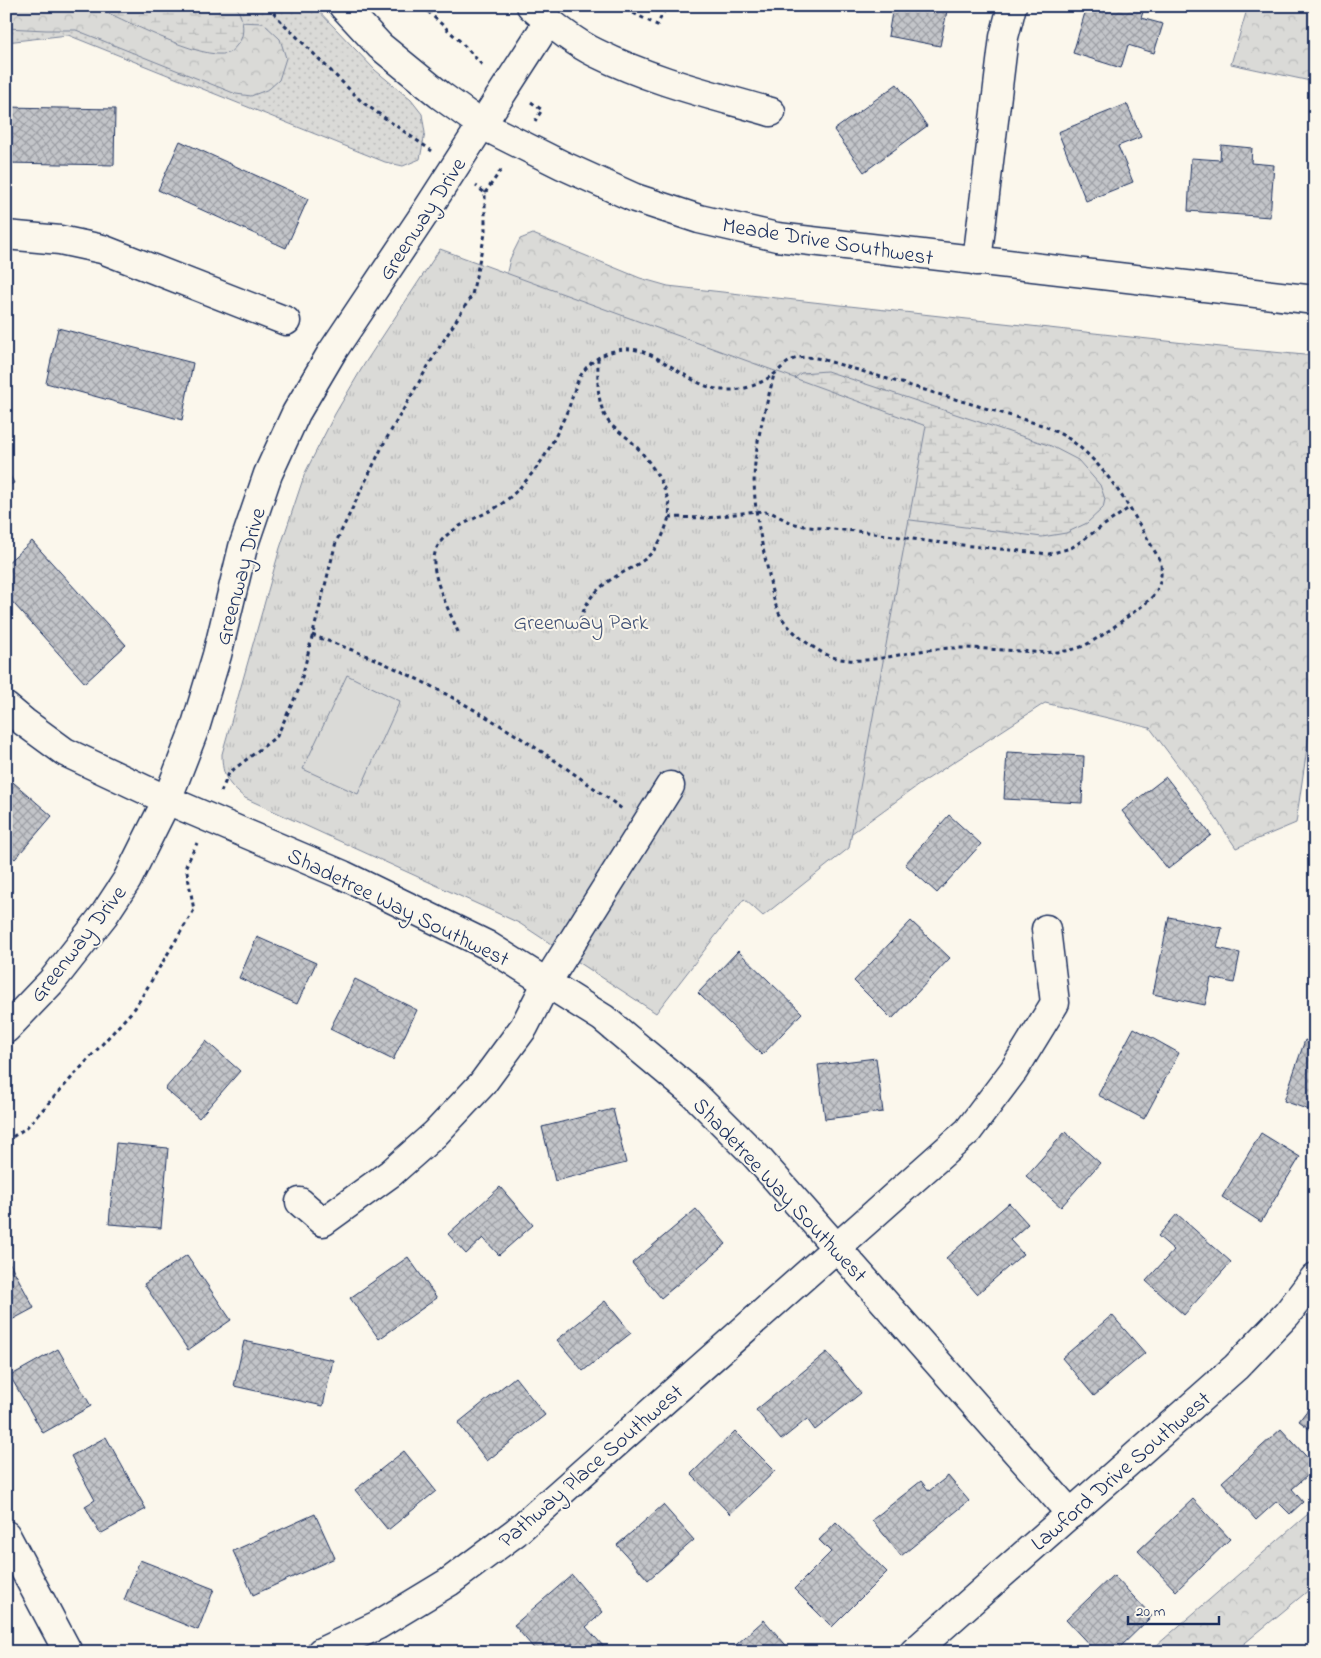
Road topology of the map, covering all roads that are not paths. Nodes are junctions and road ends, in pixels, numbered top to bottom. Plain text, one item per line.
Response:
1 (343, 6) edge
2 (1012, 6) edge
3 (540, 14) edge
4 (771, 112) dead end
5 (482, 125) junction
6 (6, 235) edge
7 (977, 261) junction
8 (1315, 300) edge
9 (286, 321) dead end
10 (6, 707) edge
11 (670, 786) dead end
12 (167, 800) junction
13 (1046, 930) dead end
14 (547, 982) junction
15 (6, 1029) edge
16 (300, 1202) dead end
17 (837, 1248) junction
18 (1315, 1277) edge
19 (1071, 1514) junction
20 (6, 1535) edge
21 (68, 1652) edge
22 (322, 1652) edge
23 (914, 1652) edge

1 - 5 street, Meade Drive Southwest
2 - 7 street
3 - 4 street
3 - 5 street, Greenway Drive
5 - 7 street, Meade Drive Southwest
5 - 12 street, Greenway Drive
6 - 9 street
7 - 8 street, Meade Drive Southwest
10 - 12 street, Shadetree Way Southwest
11 - 14 street
12 - 14 street, Shadetree Way Southwest
12 - 15 street, Greenway Drive
13 - 17 street, Pathway Place Southwest
14 - 16 street
14 - 17 street, Shadetree Way Southwest
17 - 19 street, Shadetree Way Southwest
17 - 22 street, Pathway Place Southwest
18 - 19 street, Lawford Drive Southwest
19 - 23 street, Lawford Drive Southwest
20 - 21 street

